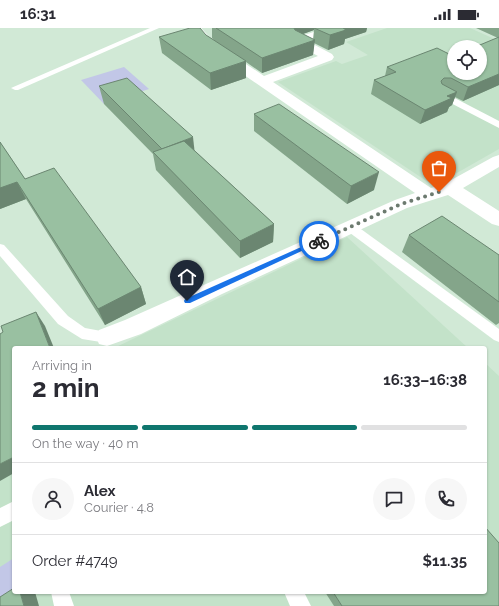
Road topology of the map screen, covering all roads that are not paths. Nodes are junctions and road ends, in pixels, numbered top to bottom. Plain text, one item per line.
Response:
1 (156, 28) edge
2 (195, 28) edge
3 (337, 28) edge
4 (263, 81) junction
5 (15, 88) dead end
6 (442, 95) edge
7 (499, 125) edge
8 (499, 160) edge
9 (450, 188) junction
10 (428, 195) junction
11 (499, 220) edge
12 (350, 227) junction
13 (0, 248) edge
14 (499, 336) edge
15 (107, 337) joint
16 (12, 511) edge
17 (0, 518) edge
18 (61, 594) edge
19 (294, 594) edge
20 (64, 606) edge
21 (301, 606) edge

1 - 5 lane
2 - 4 street
3 - 4 street
4 - 10 street
6 - 7 lane
8 - 9 street
9 - 10 street
9 - 11 street
10 - 12 street
12 - 14 lane
12 - 15 street
13 - 15 lane
16 - 17 lane
18 - 20 lane
19 - 21 lane

